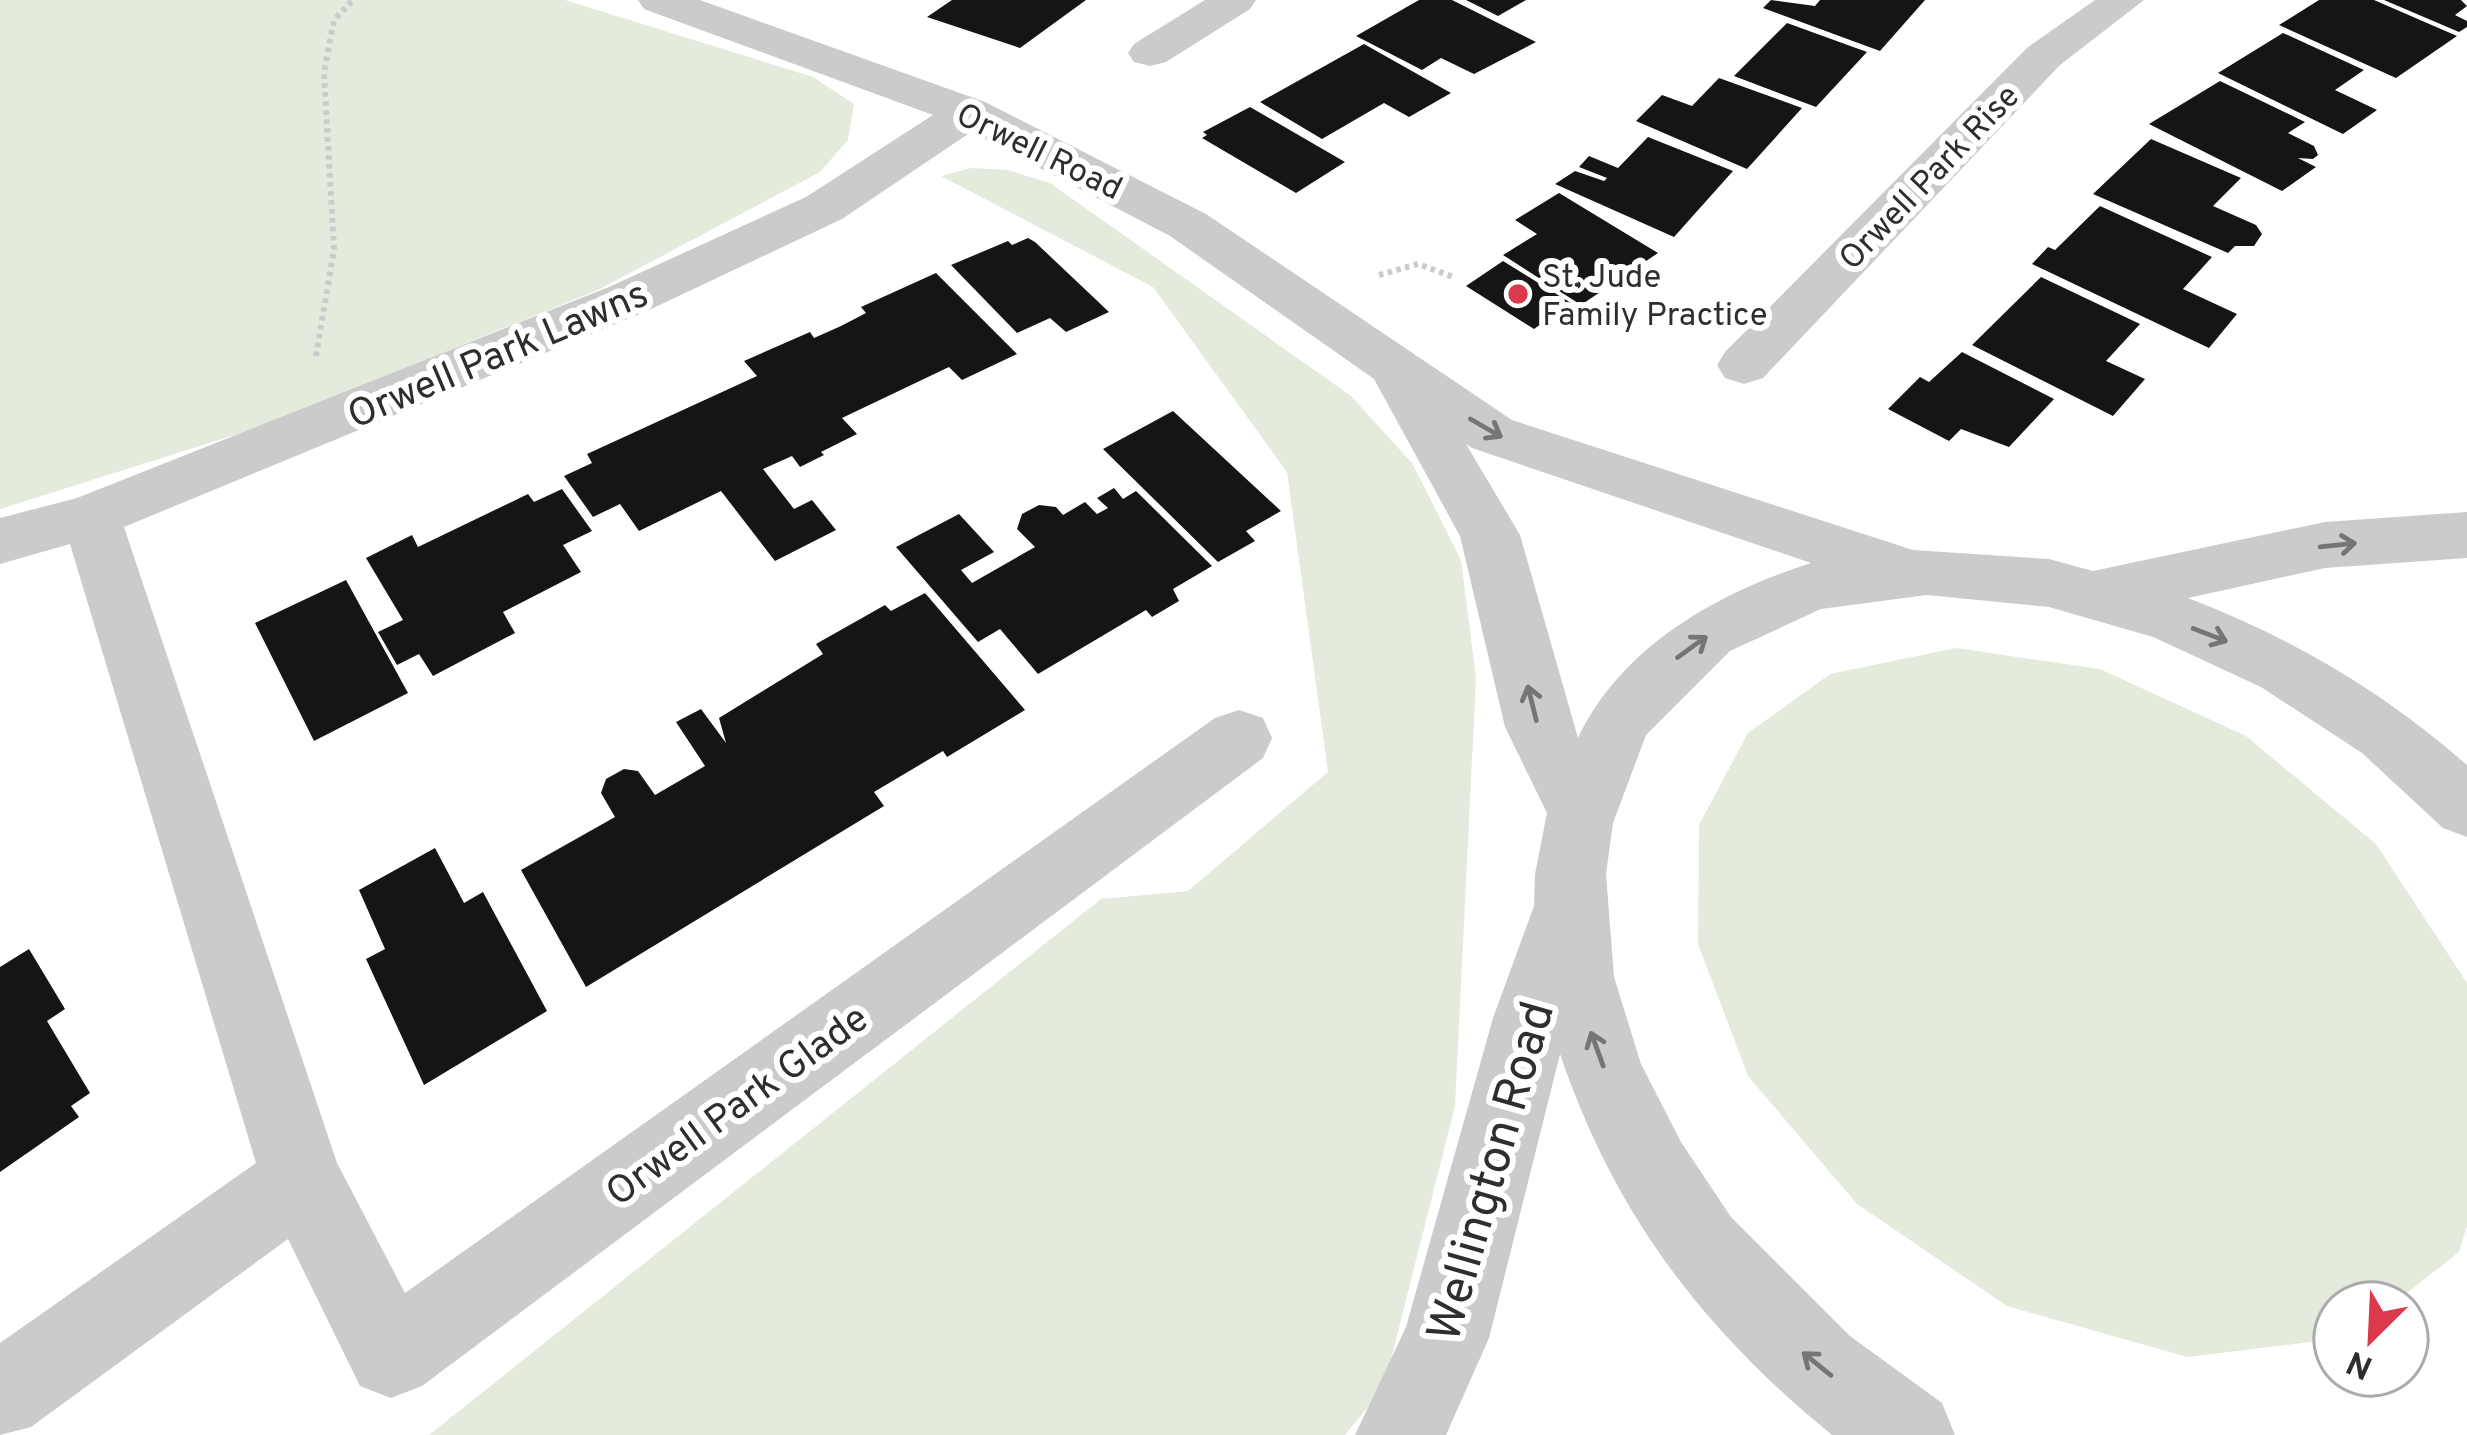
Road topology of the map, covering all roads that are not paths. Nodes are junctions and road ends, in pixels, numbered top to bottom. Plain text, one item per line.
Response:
1 (659, 0) edge
2 (1234, 0) edge
3 (2123, 0) edge
4 (1150, 53) dead end
5 (969, 112) junction
6 (1389, 363) junction
7 (1744, 365) dead end
8 (91, 517) junction
9 (2467, 535) edge
10 (0, 542) edge
11 (1909, 572) junction
12 (2100, 593) junction
13 (1239, 738) dead end
14 (2467, 807) edge
15 (1580, 809) junction
16 (1568, 904) junction
17 (302, 1180) junction
18 (0, 1396) edge
19 (1400, 1435) edge
20 (1910, 1435) edge

1 - 5 street, Orwell Road
2 - 4 street
3 - 7 street, Orwell Park Rise
5 - 6 street, Orwell Road
5 - 8 street, Orwell Park Lawns
6 -> 11 street, Orwell Road
15 -> 6 street, Orwell Road
8 - 10 street, Orwell Park Lawns
8 - 17 street, Orwell Park Glade
12 -> 9 street
11 - 12 street
15 -> 11 street
12 -> 14 street
13 - 17 street, Orwell Park Glade
15 - 16 street
16 - 19 street, Wellington Road
20 -> 16 street
17 - 18 street

